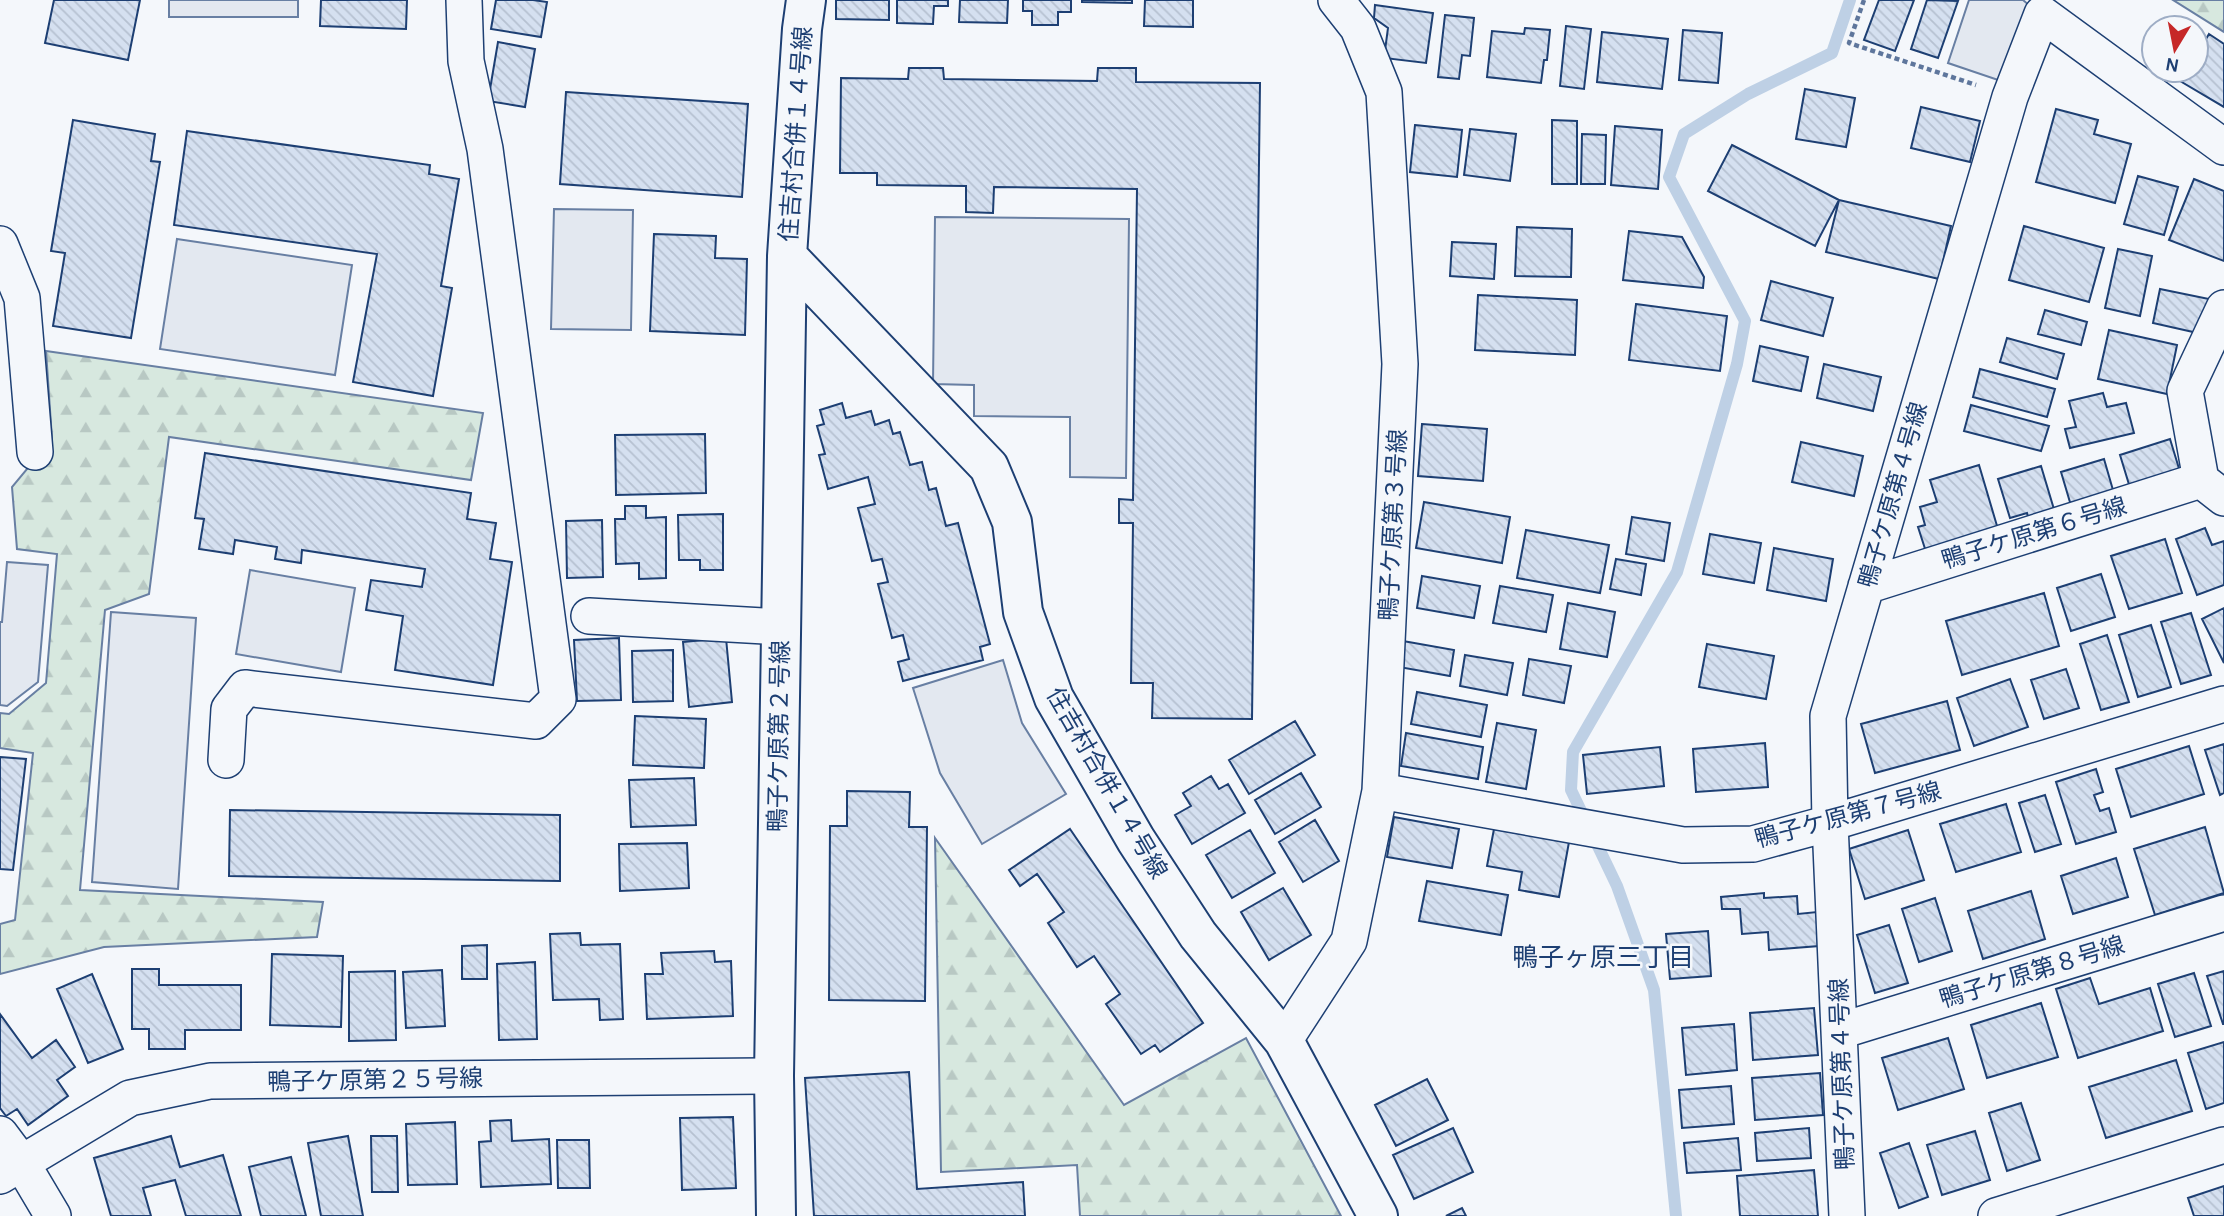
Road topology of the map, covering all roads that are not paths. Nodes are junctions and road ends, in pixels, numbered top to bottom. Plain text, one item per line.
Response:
1 (464, 0) edge
2 (806, 0) edge
3 (1336, 0) edge
4 (2224, 147) edge
5 (0, 244) edge
6 (787, 256) junction
7 (2224, 308) edge
8 (35, 452) dead end
9 (2212, 489) edge
10 (1866, 586) junction
11 (589, 616) dead end
12 (781, 627) junction
13 (2224, 704) edge
14 (226, 760) dead end
15 (1380, 791) junction
16 (1830, 823) junction
17 (2224, 913) edge
18 (1840, 1031) junction
19 (1284, 1041) junction
20 (774, 1076) junction
21 (0, 1134) edge
22 (2224, 1145) edge
23 (11, 1169) edge
24 (54, 1216) edge
25 (776, 1216) edge
26 (1378, 1216) edge
27 (1847, 1216) edge
28 (1996, 1216) edge

1 - 14 street
2 - 6 street, 住吉村合併１４号線
3 - 15 street, 鴨子ケ原第３号線
4 - 10 street, 鴨子ケ原第４号線
5 - 8 street
6 - 12 street, 鴨子ケ原第２号線
6 - 19 street, 住吉村合併１４号線
7 - 9 street
9 - 10 street, 鴨子ケ原第６号線
10 - 16 street, 鴨子ケ原第４号線
11 - 12 street
12 - 20 street, 鴨子ケ原第２号線
13 - 16 street, 鴨子ケ原第７号線
15 - 16 street, 鴨子ケ原第７号線
15 - 19 street, 鴨子ケ原第３号線
16 - 18 street, 鴨子ケ原第４号線
17 - 18 street, 鴨子ケ原第８号線
18 - 27 street, 鴨子ケ原第４号線
19 - 26 street, 住吉村合併１４号線
20 - 23 street, 鴨子ケ原第２５号線
20 - 25 street, 鴨子ケ原第２号線
21 - 23 street
22 - 28 street
23 - 24 street

